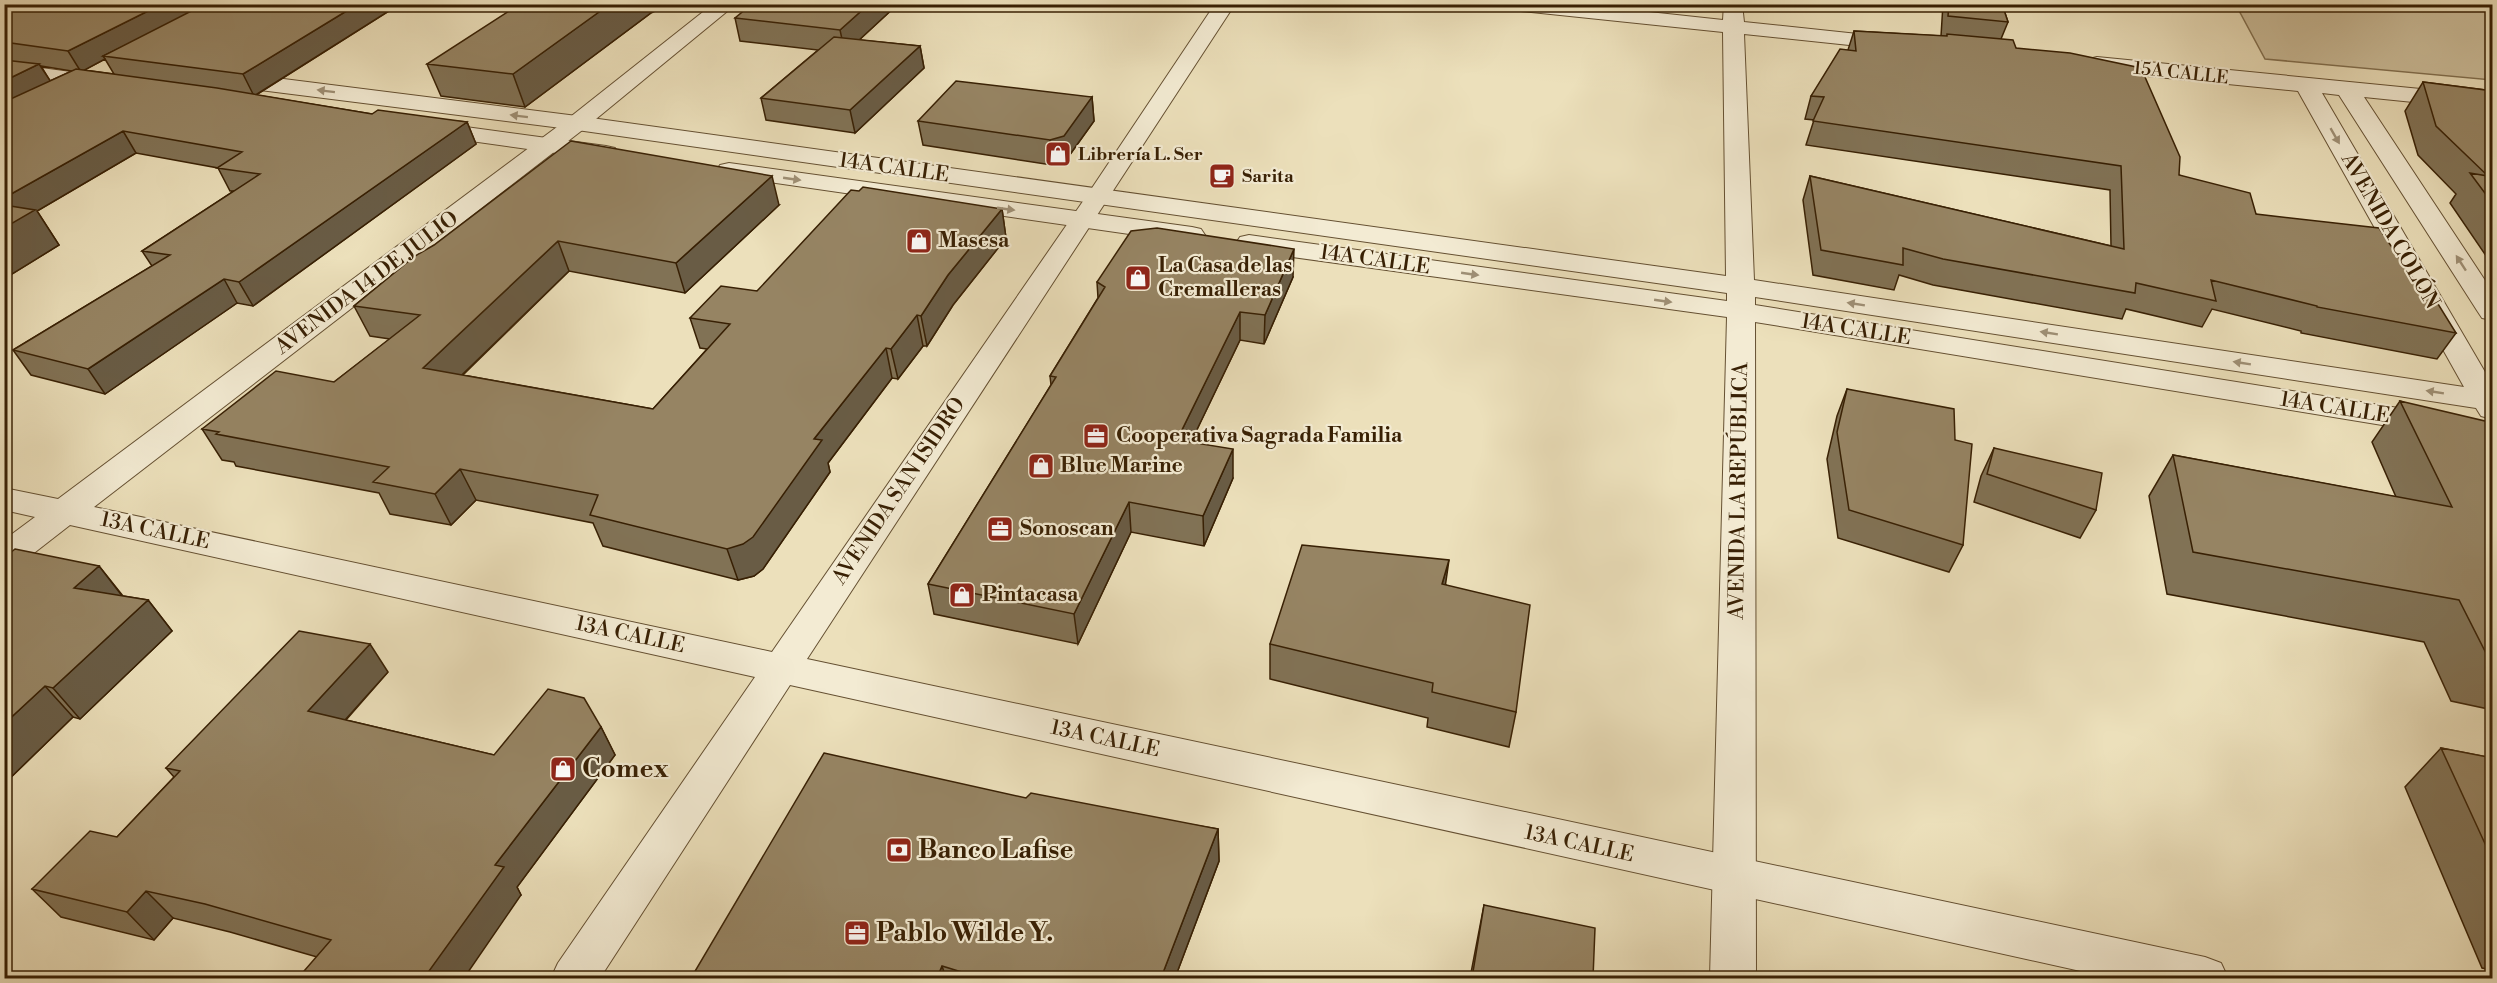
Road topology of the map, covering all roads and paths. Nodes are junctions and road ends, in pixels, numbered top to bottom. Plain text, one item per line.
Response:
1 (726, 4) edge
2 (1225, 4) edge
3 (1511, 4) edge
4 (1732, 15) edge
5 (1915, 46) edge
6 (39, 53) edge
7 (2079, 63) edge
8 (4, 70) edge
9 (213, 77) edge
10 (87, 81) junction
11 (2306, 85) junction
12 (2348, 89) junction
13 (56, 97) edge
14 (2493, 103) edge
15 (577, 123) junction
16 (405, 125) edge
17 (547, 145) junction
18 (629, 156) edge
19 (699, 166) edge
20 (1091, 208) junction
21 (1740, 299) junction
22 (2493, 312) edge
23 (2491, 403) edge
24 (2493, 433) edge
25 (4, 499) edge
26 (66, 512) junction
27 (4, 558) edge
28 (779, 668) junction
29 (1736, 878) junction
30 (574, 978) edge
31 (1733, 978) edge
32 (2205, 978) edge

1 - 15 street, AVENIDA 14 DE JULIO
2 - 20 street, AVENIDA SAN ISIDRO
3 - 4 street
4 - 5 street
4 - 21 street, AVENIDA LA REPÚBLICA
6 - 10 street
7 - 11 street, 15A CALLE
8 - 10 street
15 -> 9 street, 14A CALLE
10 - 13 street
11 - 12 street, 15A CALLE
11 -> 23 street, AVENIDA COLÓN
12 - 14 street, 15A CALLE
22 -> 12 street, AVENIDA COLÓN
15 - 17 street, AVENIDA 14 DE JULIO
15 - 20 street, 14A CALLE
16 - 17 street
17 - 18 street
17 - 26 street, AVENIDA 14 DE JULIO
19 -> 20 street, 14A CALLE
20 - 21 street, 14A CALLE
20 -> 21 street, 14A CALLE
20 - 28 street, AVENIDA SAN ISIDRO
23 -> 21 street, 14A CALLE
21 - 24 street, 14A CALLE
21 - 29 street, AVENIDA LA REPÚBLICA
25 - 26 street, 13A CALLE
26 - 27 street, AVENIDA 14 DE JULIO
26 - 28 street, 13A CALLE
28 - 29 street, 13A CALLE
28 - 30 street, AVENIDA SAN ISIDRO
29 - 31 street, AVENIDA LA REPÚBLICA
29 - 32 street, 13A CALLE

